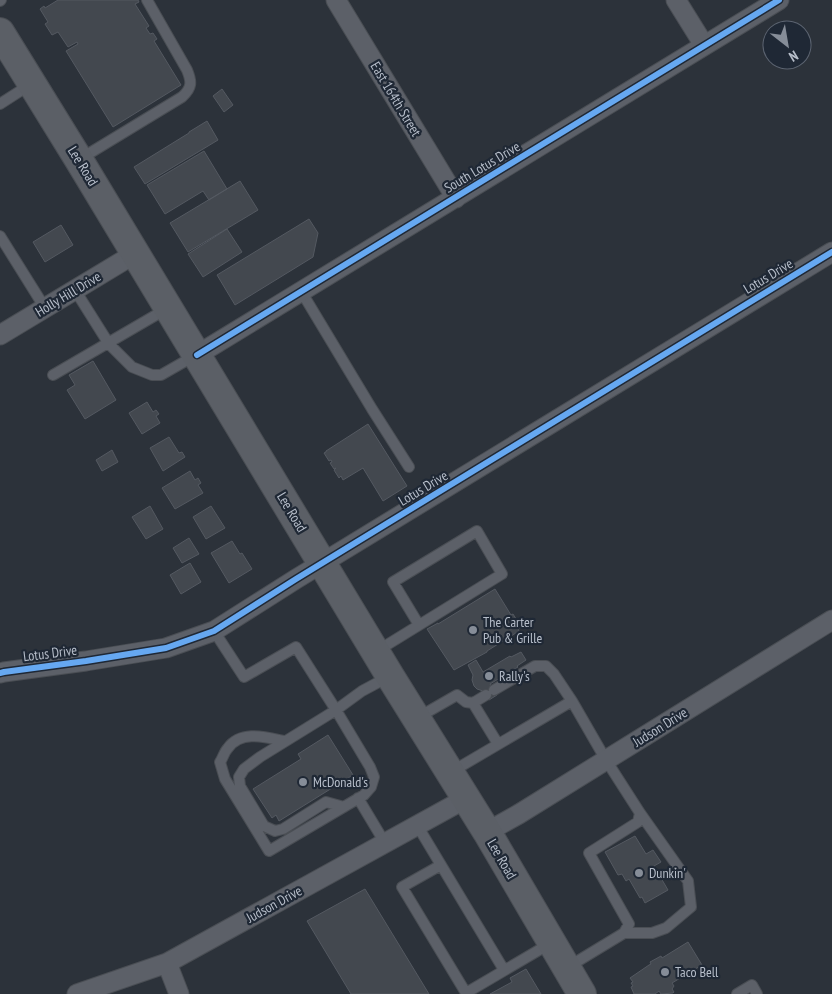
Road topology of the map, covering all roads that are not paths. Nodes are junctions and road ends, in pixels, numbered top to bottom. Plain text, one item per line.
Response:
1 (147, 0) edge
2 (336, 0) edge
3 (676, 0) edge
4 (779, 0) edge
5 (0, 32) edge
6 (704, 46) junction
7 (32, 84) junction
8 (0, 104) edge
9 (80, 160) junction
10 (456, 198) junction
11 (0, 236) edge
12 (832, 252) edge
13 (136, 253) junction
14 (75, 290) junction
15 (301, 291) junction
16 (45, 308) junction
17 (169, 308) junction
18 (0, 335) edge
19 (109, 344) junction
20 (197, 355) junction
21 (53, 375) dead end
22 (409, 467) dead end
23 (323, 564) junction
24 (832, 620) edge
25 (419, 625) junction
26 (214, 631) junction
27 (376, 652) junction
28 (0, 673) edge
29 (390, 676) junction
30 (572, 701) junction
31 (473, 703) junction
32 (336, 710) junction
33 (417, 718) junction
34 (284, 741) junction
35 (498, 744) junction
36 (606, 760) junction
37 (450, 773) junction
38 (358, 798) junction
39 (465, 798) junction
40 (344, 807) junction
41 (640, 813) junction
42 (417, 825) junction
43 (487, 832) junction
44 (385, 843) junction
45 (441, 865) junction
46 (624, 933) junction
47 (552, 942) junction
48 (168, 963) junction
49 (567, 967) junction
50 (504, 970) junction
51 (77, 994) edge
52 (180, 994) edge
53 (582, 994) edge
54 (737, 994) edge
55 (757, 994) edge

1 - 9 lane
2 - 10 street, East 164th Street
3 - 6 street
4 - 6 street, South Lotus Drive
5 - 7 main road, Lee Road
6 - 10 street, South Lotus Drive
7 - 8 lane
7 - 9 main road, Lee Road
9 - 13 main road, Lee Road
10 - 15 street, South Lotus Drive
11 - 16 lane
12 - 23 street, Lotus Drive
13 - 14 street, Holly Hill Drive
13 - 17 main road, Lee Road
14 - 16 street, Holly Hill Drive
14 - 19 lane
15 - 20 street, South Lotus Drive
15 - 22 lane
16 - 18 street, Holly Hill Drive
17 - 19 lane
17 - 20 main road, Lee Road
19 - 20 lane
19 - 21 lane
20 - 23 main road, Lee Road
23 - 26 street, Lotus Drive
23 - 27 main road, Lee Road
24 - 36 street, Judson Drive
25 - 25 lane
25 - 27 lane
26 - 28 street, Lotus Drive
26 - 32 lane
27 - 29 main road, Lee Road
29 - 32 lane
29 - 33 main road, Lee Road
30 - 31 lane
30 - 35 lane
30 - 36 lane
31 - 33 lane
31 - 35 lane
32 - 34 lane
32 - 38 lane
33 - 37 main road, Lee Road
34 - 40 lane
34 - 40 lane
35 - 37 lane
36 - 41 lane
36 - 43 street, Judson Drive
37 - 39 main road, Lee Road
38 - 40 lane
38 - 44 lane
39 - 42 street, Judson Drive
39 - 43 main road, Lee Road
41 - 46 lane
41 - 46 lane
42 - 44 street, Judson Drive
42 - 45 lane
43 - 47 main road, Lee Road
44 - 48 street, Judson Drive
45 - 50 lane
45 - 50 lane
46 - 49 lane
47 - 49 main road, Lee Road
47 - 50 lane
48 - 51 street, Judson Drive
48 - 52 street
49 - 53 main road, Lee Road
54 - 55 lane

